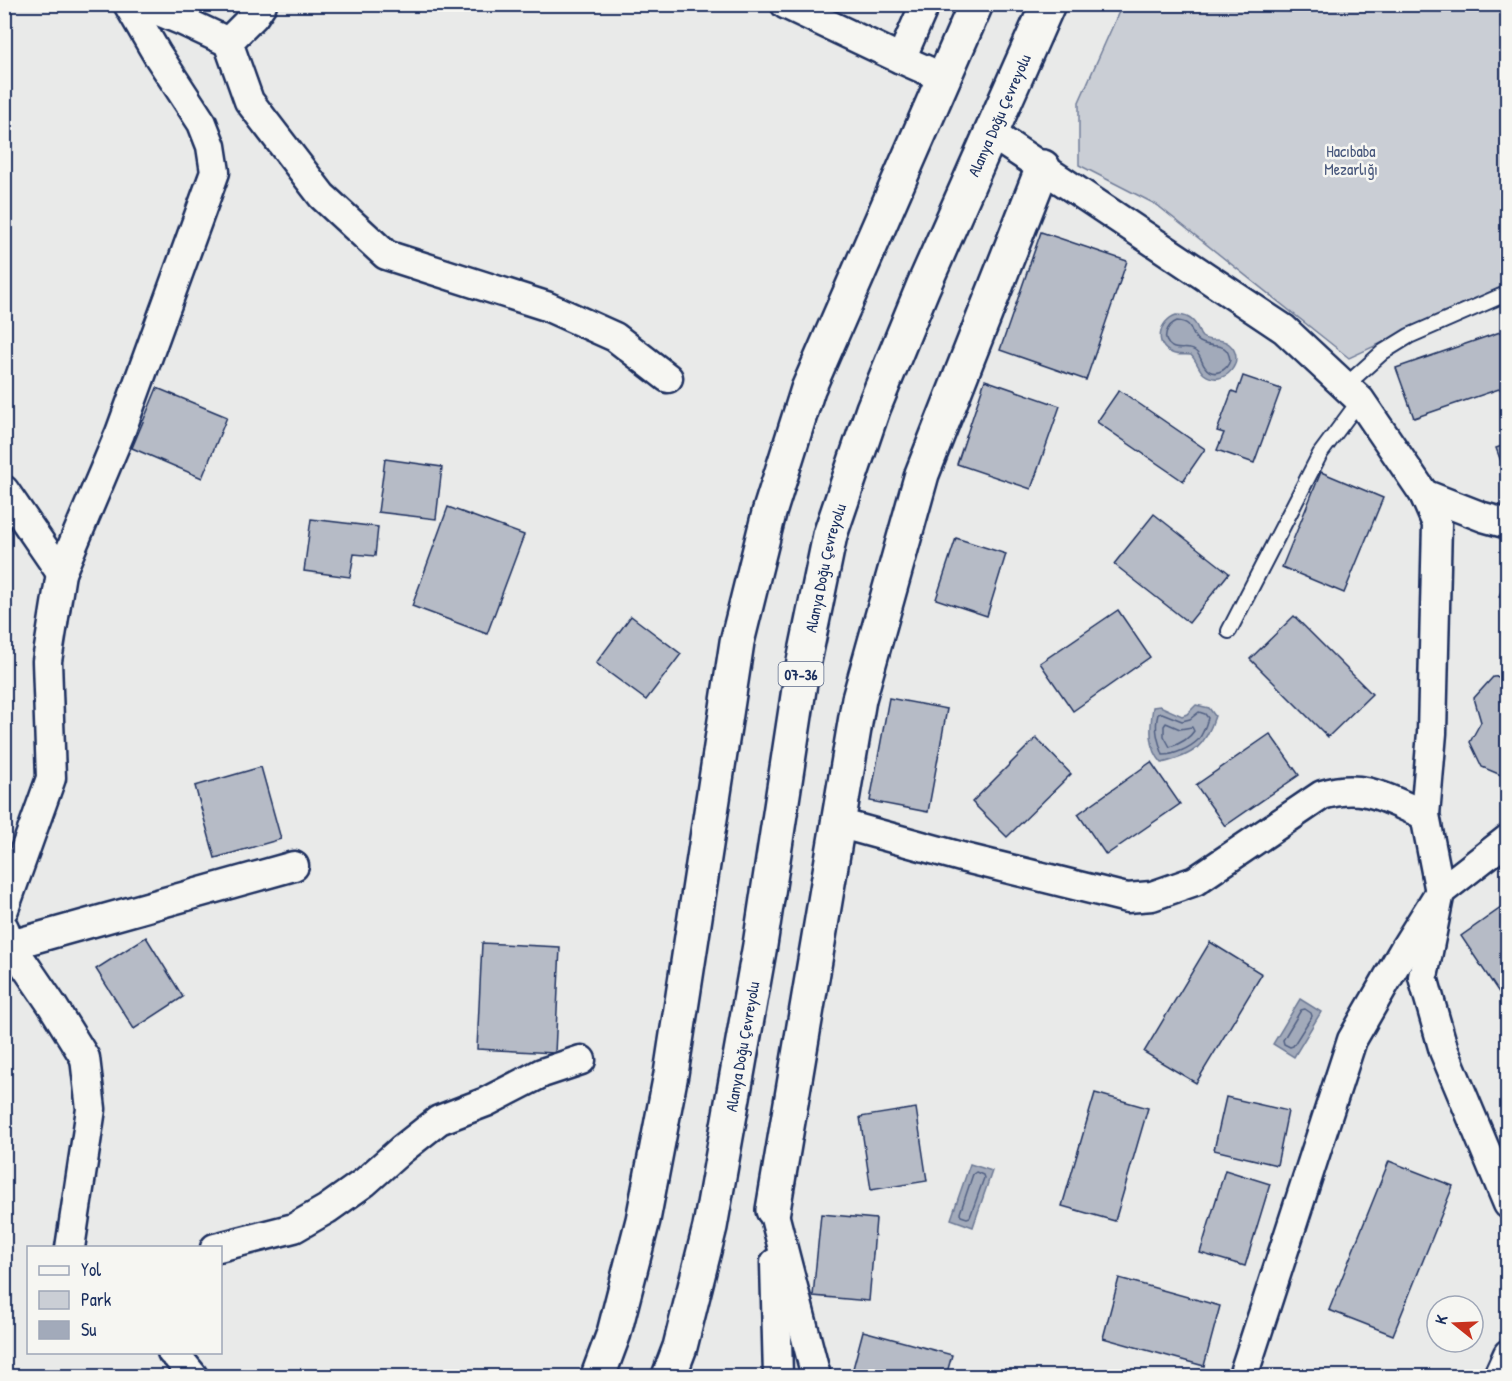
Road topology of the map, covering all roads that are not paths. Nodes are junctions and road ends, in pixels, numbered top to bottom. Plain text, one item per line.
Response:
1 (128, 4) edge
2 (142, 4) edge
3 (262, 4) edge
4 (785, 4) edge
5 (926, 4) edge
6 (976, 4) edge
7 (1048, 4) edge
8 (228, 42) junction
9 (901, 59) junction
10 (944, 78) junction
11 (992, 134) junction
12 (1042, 167) junction
13 (1508, 293) edge
14 (668, 378) dead end
15 (1353, 393) junction
16 (4, 490) edge
17 (1424, 494) junction
18 (1508, 524) edge
19 (61, 573) junction
20 (1229, 632) dead end
21 (1425, 815) junction
22 (838, 824) junction
23 (1508, 839) edge
24 (294, 866) dead end
25 (1440, 892) junction
26 (4, 909) edge
27 (8, 936) edge
28 (581, 1060) dead end
29 (1508, 1204) edge
30 (773, 1210) junction
31 (70, 1246) edge
32 (222, 1246) edge
33 (175, 1354) edge
34 (1508, 1354) edge
35 (193, 1377) edge
36 (598, 1377) edge
37 (669, 1377) edge
38 (778, 1377) edge
39 (816, 1377) edge
40 (1243, 1377) edge
41 (1498, 1377) edge

1 - 19 street
2 - 8 street
3 - 8 street
4 - 9 street
5 - 9 street
6 - 10 main road
7 - 11 main road, Alanya Doğu Çevreyolu / 07-36
8 - 14 street
9 - 10 street
10 - 36 main road
11 - 12 street
11 - 37 main road, Alanya Doğu Çevreyolu / 07-36
12 - 15 street
12 - 22 main road
13 - 15 lane
15 - 17 street
15 - 20 lane
16 - 19 street
17 - 18 street
17 - 21 street
19 - 26 street
21 - 22 street
21 - 25 street
22 - 30 main road
23 - 25 street
24 - 27 street
25 - 29 street
25 - 40 street
27 - 31 street
28 - 32 street
30 - 38 street
30 - 39 street
33 - 35 street
34 - 41 street

